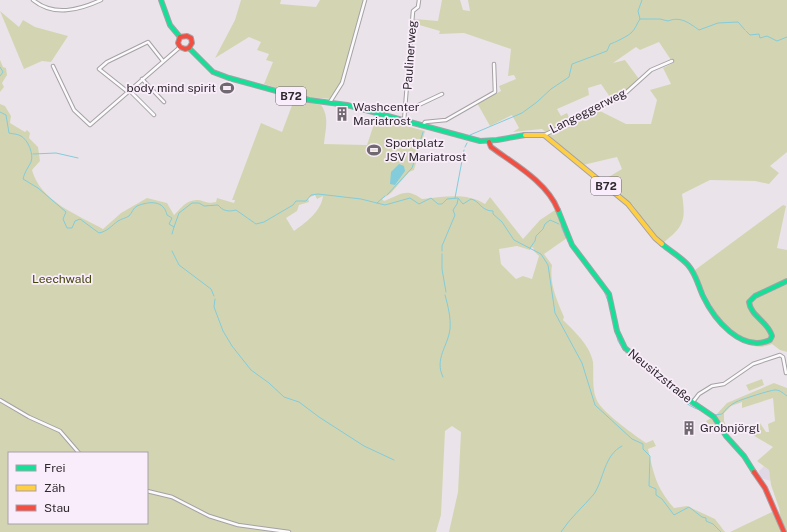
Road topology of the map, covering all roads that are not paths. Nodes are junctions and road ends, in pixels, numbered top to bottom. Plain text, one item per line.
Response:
1 (33, 0) edge
2 (101, 0) edge
3 (161, 0) edge
4 (365, 0) edge
5 (419, 0) edge
6 (180, 37) junction
7 (180, 47) junction
8 (189, 48) junction
9 (163, 61) junction
10 (672, 61) dead end
11 (494, 64) dead end
12 (52, 66) dead end
13 (142, 79) junction
14 (128, 91) junction
15 (442, 94) dead end
16 (164, 102) dead end
17 (330, 102) junction
18 (406, 111) junction
19 (154, 115) dead end
20 (404, 121) junction
21 (422, 125) junction
22 (544, 135) junction
23 (489, 142) junction
24 (787, 281) edge
25 (786, 373) edge
26 (0, 400) edge
27 (692, 403) junction
28 (78, 452) edge
29 (148, 491) edge
30 (289, 532) edge
31 (784, 532) edge

1 - 2 street
3 - 6 main road, B72
4 - 17 street
5 - 18 street, Paulinerweg
6 - 7 main road
6 - 8 main road, B72
7 - 8 main road
7 - 9 street
8 - 17 main road, B72
9 - 13 street
9 - 14 street
10 - 22 street, Langeggerweg
11 - 21 street
12 - 14 street
13 - 14 street
13 - 16 street
14 - 19 street
15 - 18 street, Paulinerweg
17 - 20 main road, B72
18 - 20 street, Paulinerweg
20 - 21 main road, B72
21 - 23 main road, B72
22 - 23 main road, B72
22 - 24 main road, B72
23 - 27 main road, Neusitzstraße
25 - 27 street
26 - 28 street
27 - 31 main road, Neusitzstraße
29 - 30 street

